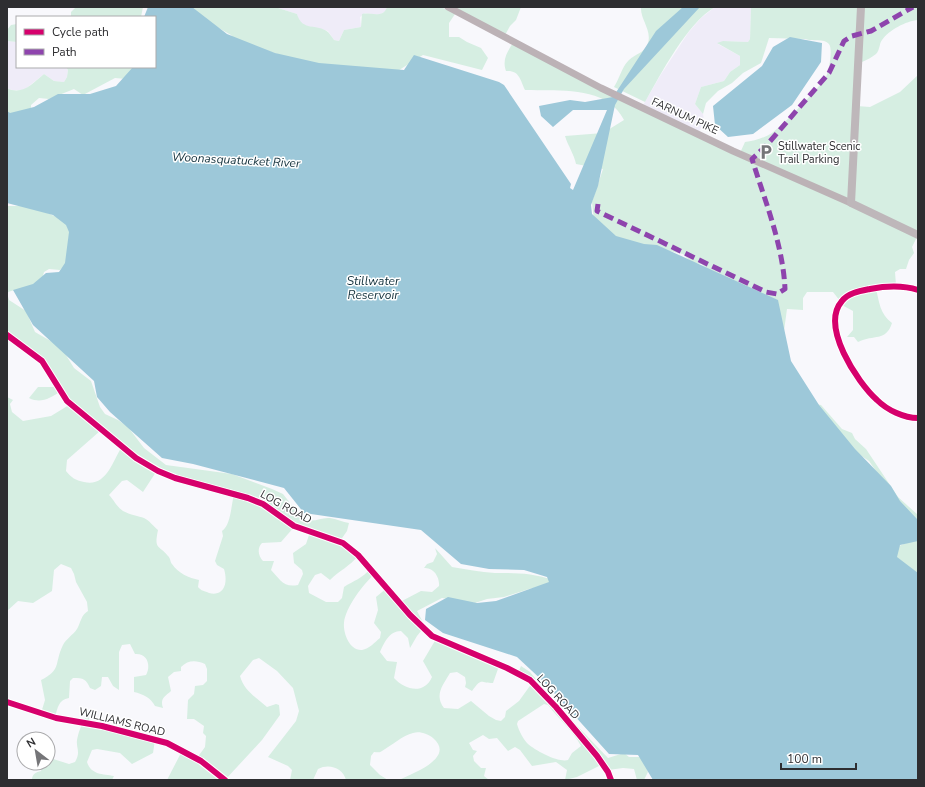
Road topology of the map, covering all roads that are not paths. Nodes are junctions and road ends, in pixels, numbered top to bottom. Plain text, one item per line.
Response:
1 (448, 7) edge
2 (861, 7) edge
3 (851, 203) junction
4 (918, 235) edge
5 (918, 290) edge
6 (7, 335) edge
7 (918, 418) edge
8 (7, 702) edge
9 (225, 780) edge
10 (611, 780) edge

1 - 3 main road, FARNUM PIKE
2 - 3 main road
3 - 4 main road, FARNUM PIKE
5 - 7 street
6 - 10 street, LOG ROAD
8 - 9 street, WILLIAMS ROAD

